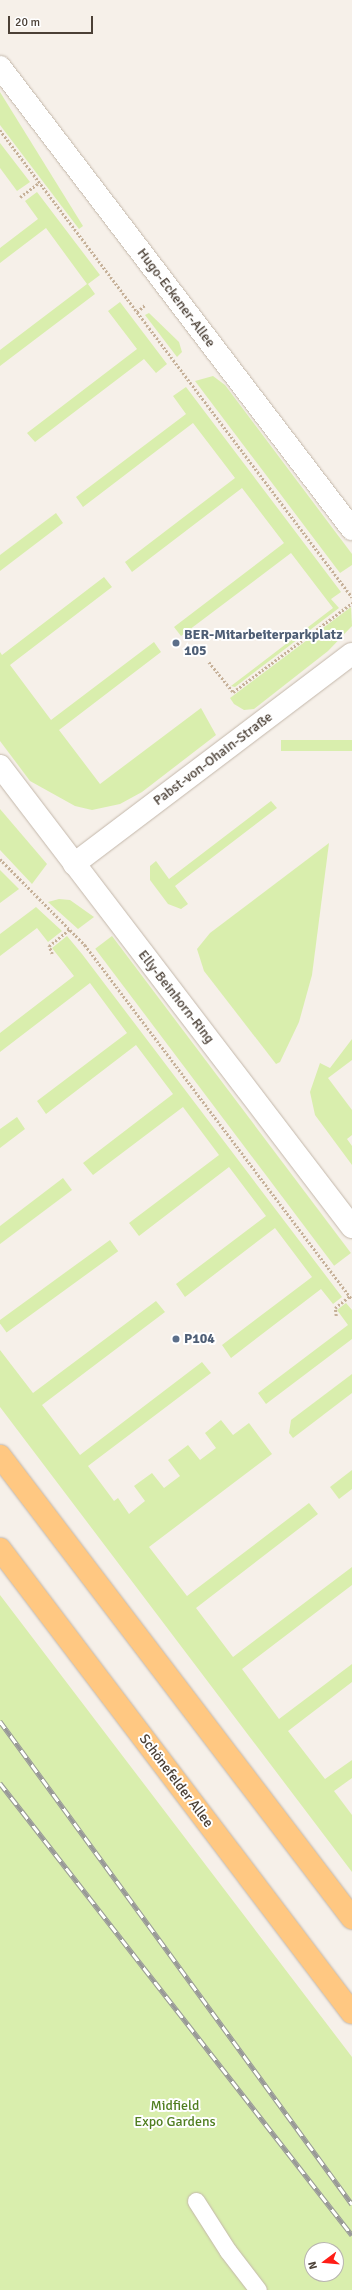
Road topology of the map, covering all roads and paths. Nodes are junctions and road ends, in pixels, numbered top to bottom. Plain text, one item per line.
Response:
1 (0, 67) edge
2 (0, 130) edge
3 (40, 182) junction
4 (20, 196) dead end
5 (145, 305) dead end
6 (137, 312) junction
7 (352, 529) edge
8 (352, 597) edge
9 (352, 603) edge
10 (352, 654) edge
11 (209, 662) dead end
12 (0, 766) edge
13 (0, 859) edge
14 (74, 864) junction
15 (70, 929) junction
16 (52, 954) dead end
17 (352, 1227) edge
18 (351, 1297) edge
19 (336, 1316) dead end
20 (0, 1456) edge
21 (0, 1549) edge
22 (352, 1918) edge
23 (352, 2013) edge
24 (196, 2201) dead end
25 (258, 2290) edge

1 - 7 street, Hugo-Eckener-Allee
2 - 3 path
3 - 4 path
3 - 6 path
5 - 6 path
6 - 8 path
9 - 11 path
10 - 14 street, Pabst-von-Ohain-Straße
12 - 14 street, Elly-Beinhorn-Ring
13 - 15 path
14 - 17 street, Elly-Beinhorn-Ring
15 - 16 path
15 - 18 path
18 - 19 path
20 - 22 highway
21 - 23 highway, Schönefelder Allee
24 - 25 lane

